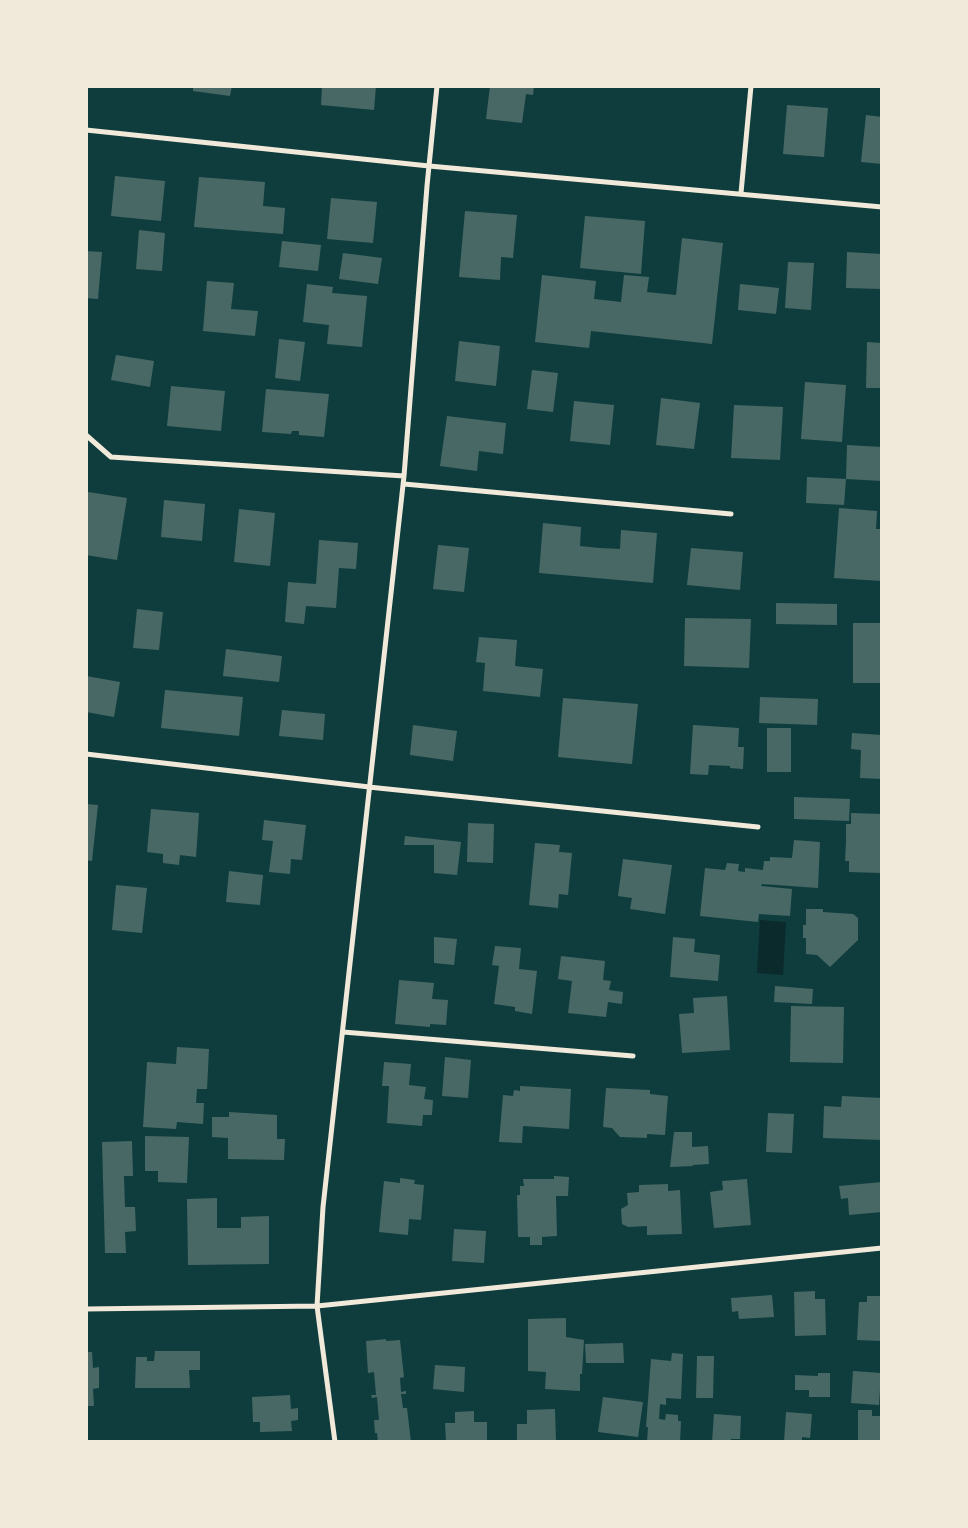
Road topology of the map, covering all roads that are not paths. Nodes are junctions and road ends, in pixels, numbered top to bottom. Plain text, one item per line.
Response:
1 (437, 86) edge
2 (751, 86) edge
3 (86, 130) edge
4 (429, 166) junction
5 (741, 193) junction
6 (882, 207) edge
7 (86, 435) edge
8 (404, 476) junction
9 (404, 484) junction
10 (732, 514) dead end
11 (86, 754) edge
12 (370, 787) junction
13 (758, 827) dead end
14 (343, 1032) junction
15 (633, 1056) dead end
16 (882, 1248) edge
17 (317, 1306) junction
18 (86, 1309) edge
19 (335, 1442) edge

1 - 4 street
2 - 5 street
3 - 4 street
4 - 5 street
4 - 8 street
5 - 6 street
7 - 8 street
8 - 9 street
9 - 10 street
9 - 12 street
11 - 12 street
12 - 13 street
12 - 14 street
14 - 15 street
14 - 17 street
16 - 17 street
17 - 18 street
17 - 19 street

